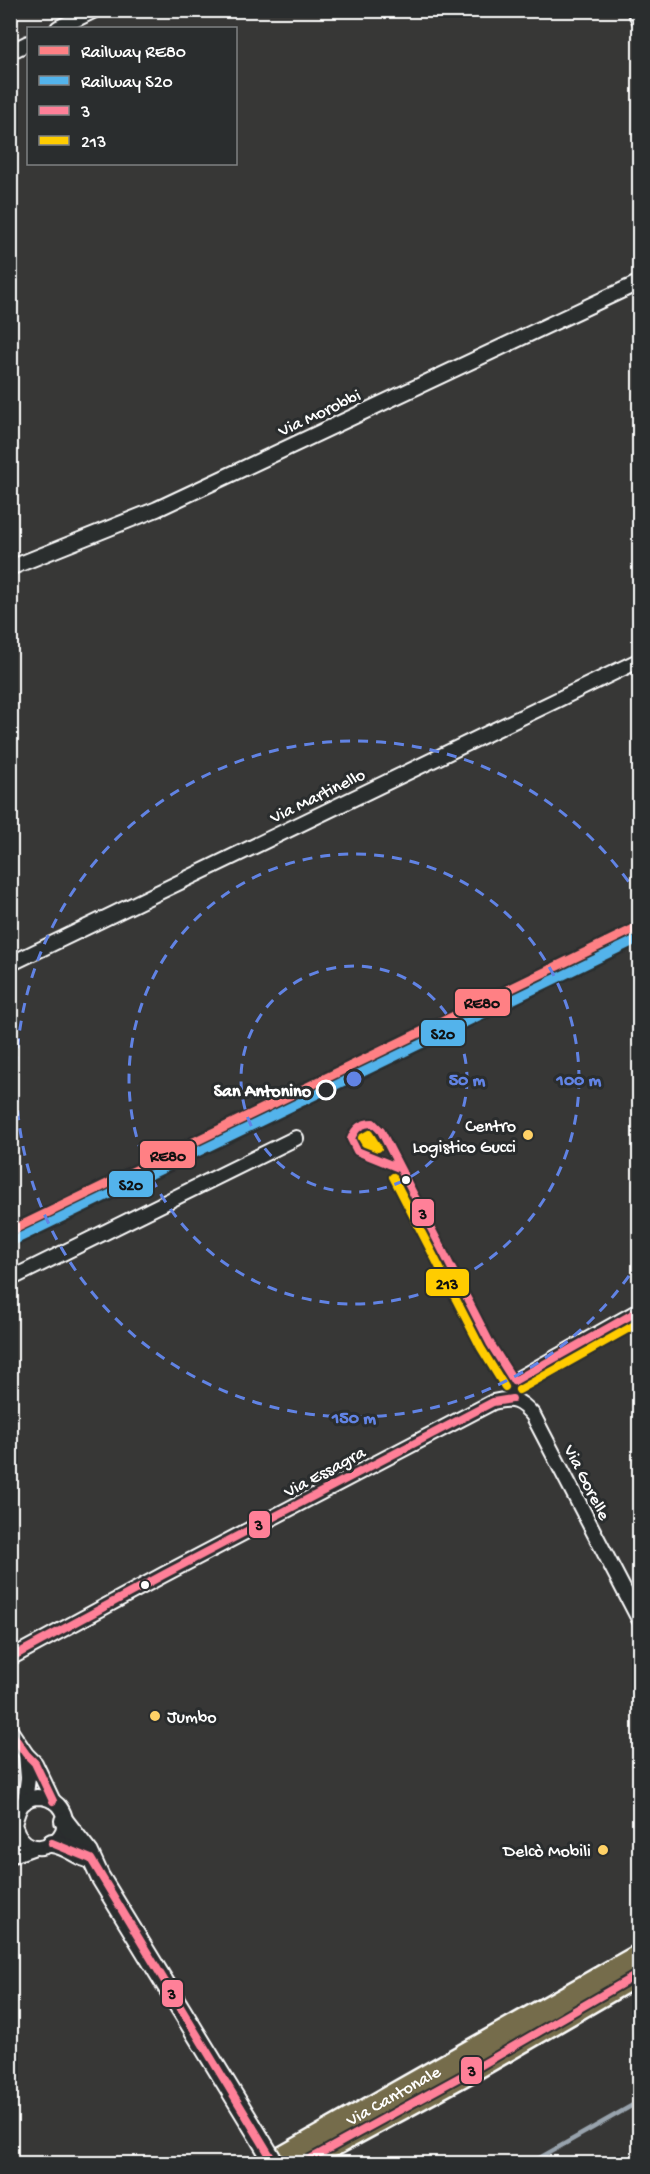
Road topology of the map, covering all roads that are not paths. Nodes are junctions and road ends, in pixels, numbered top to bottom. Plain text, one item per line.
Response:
1 (95, 10) edge
2 (634, 10) edge
3 (639, 21) edge
4 (60, 27) edge
5 (27, 43) edge
6 (10, 51) edge
7 (639, 282) edge
8 (10, 568) edge
9 (639, 660) edge
10 (10, 964) edge
11 (296, 1138) dead end
12 (10, 1279) edge
13 (639, 1311) edge
14 (512, 1399) junction
15 (639, 1621) edge
16 (10, 1658) edge
17 (10, 1730) edge
18 (26, 1755) junction
19 (53, 1801) junction
20 (25, 1802) junction
21 (64, 1821) junction
22 (13, 1831) edge
23 (44, 1845) junction
24 (10, 1856) edge
25 (91, 1859) junction
26 (639, 1955) edge
27 (639, 1973) edge
28 (273, 2163) edge
29 (300, 2163) edge

1 - 4 street
2 - 3 street
5 - 6 street
7 - 8 street, Via Morobbi
9 - 10 street, Via Martinello
11 - 12 street
13 - 14 street
14 - 15 street, Via Gorelle
14 - 16 street, Via Essagra
17 - 18 street
18 - 19 street
18 - 20 street
19 - 20 street
19 - 21 street
20 - 22 street
21 - 23 street
21 - 25 street
22 - 23 street
23 - 24 street
23 - 25 street
25 - 28 street, bridge
26 - 28 main road, Via Cantonale
27 - 29 main road, Via Cantonale

